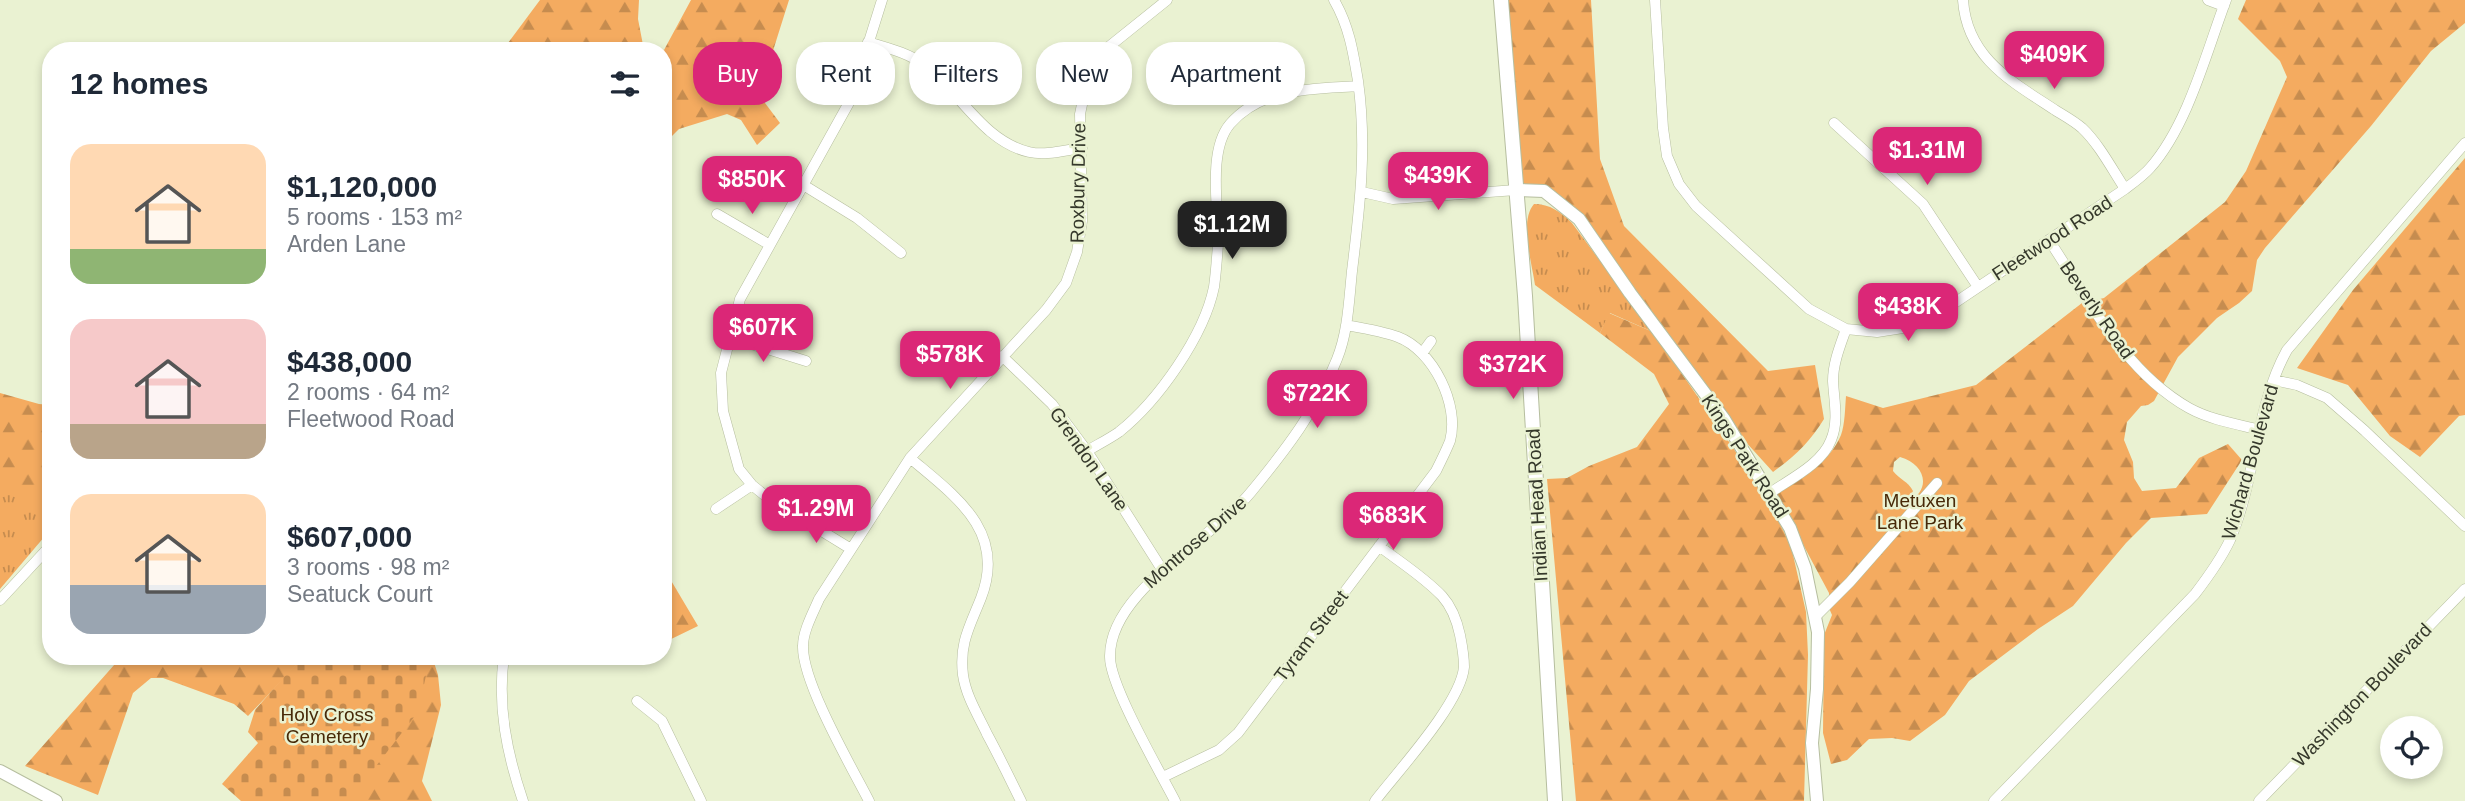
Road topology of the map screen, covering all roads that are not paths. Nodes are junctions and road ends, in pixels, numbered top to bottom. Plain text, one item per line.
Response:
1 (882, 0) edge
2 (1167, 0) edge
3 (1334, 0) edge
4 (1501, 0) edge
5 (1655, 0) edge
6 (1963, 0) edge
7 (2208, 0) edge
8 (2225, 3) edge
9 (868, 42) edge
10 (895, 50) edge
11 (1359, 86) junction
12 (848, 105) edge
13 (1835, 123) dead end
14 (2465, 143) edge
15 (1082, 148) junction
16 (804, 186) junction
17 (2125, 189) junction
18 (1516, 190) junction
19 (1362, 192) junction
20 (717, 214) dead end
21 (2049, 240) junction
22 (770, 245) junction
23 (901, 253) dead end
24 (1978, 287) junction
25 (1346, 325) junction
26 (1846, 329) junction
27 (729, 337) junction
28 (1431, 341) dead end
29 (1423, 352) junction
30 (1002, 356) junction
31 (806, 360) dead end
32 (2274, 380) junction
33 (2261, 430) junction
34 (1087, 451) junction
35 (910, 458) junction
36 (1937, 483) dead end
37 (752, 485) junction
38 (1770, 493) junction
39 (716, 509) dead end
40 (2465, 526) edge
41 (1379, 546) junction
42 (852, 549) junction
43 (42, 555) edge
44 (1163, 571) junction
45 (2465, 589) edge
46 (0, 600) edge
47 (1815, 617) junction
48 (504, 665) edge
49 (637, 701) dead end
50 (0, 771) edge
51 (1163, 777) junction
52 (56, 801) edge
53 (523, 801) edge
54 (701, 801) edge
55 (869, 801) edge
56 (1021, 801) edge
57 (1175, 801) edge
58 (1375, 801) edge
59 (1555, 801) edge
60 (1817, 801) edge
61 (1994, 801) edge
62 (2259, 801) edge

1 - 9 street
2 - 15 street, Roxbury Drive
3 - 11 street, Montrose Drive
4 - 18 main road, Indian Head Road
5 - 26 street, Fleetwood Road
6 - 17 street
7 - 8 street
8 - 17 street, Fleetwood Road
10 - 15 street
11 - 19 street, Montrose Drive
11 - 34 street
12 - 16 street
13 - 24 street
14 - 32 street, Wichard Boulevard
15 - 30 street, Roxbury Drive
16 - 22 street
16 - 23 street
17 - 21 street, Fleetwood Road
18 - 19 street
18 - 38 street, Kings Park Road
18 - 59 main road, Indian Head Road
19 - 25 street, Montrose Drive
20 - 22 street
21 - 24 street, Fleetwood Road
21 - 33 street, Beverly Road
22 - 27 street
24 - 26 street, Fleetwood Road
25 - 29 street, Tyram Street
25 - 44 street, Montrose Drive
26 - 38 street
27 - 31 street
27 - 37 street
28 - 29 street
29 - 41 street, Tyram Street
30 - 34 street, Grendon Lane
30 - 35 street, Roxbury Drive
32 - 33 street, Wichard Boulevard
32 - 40 street
33 - 61 street, Wichard Boulevard
34 - 44 street, Grendon Lane
35 - 42 street, Roxbury Drive
35 - 56 street
36 - 47 street
37 - 39 street
37 - 42 street
38 - 47 street, Kings Park Road
41 - 51 street, Tyram Street
41 - 58 street
42 - 55 street, Roxbury Drive
43 - 46 street
44 - 51 street, Montrose Drive
45 - 62 street, Washington Boulevard
47 - 60 street, Kings Park Road
48 - 53 street
49 - 54 street
50 - 52 street
51 - 57 street, Montrose Drive

